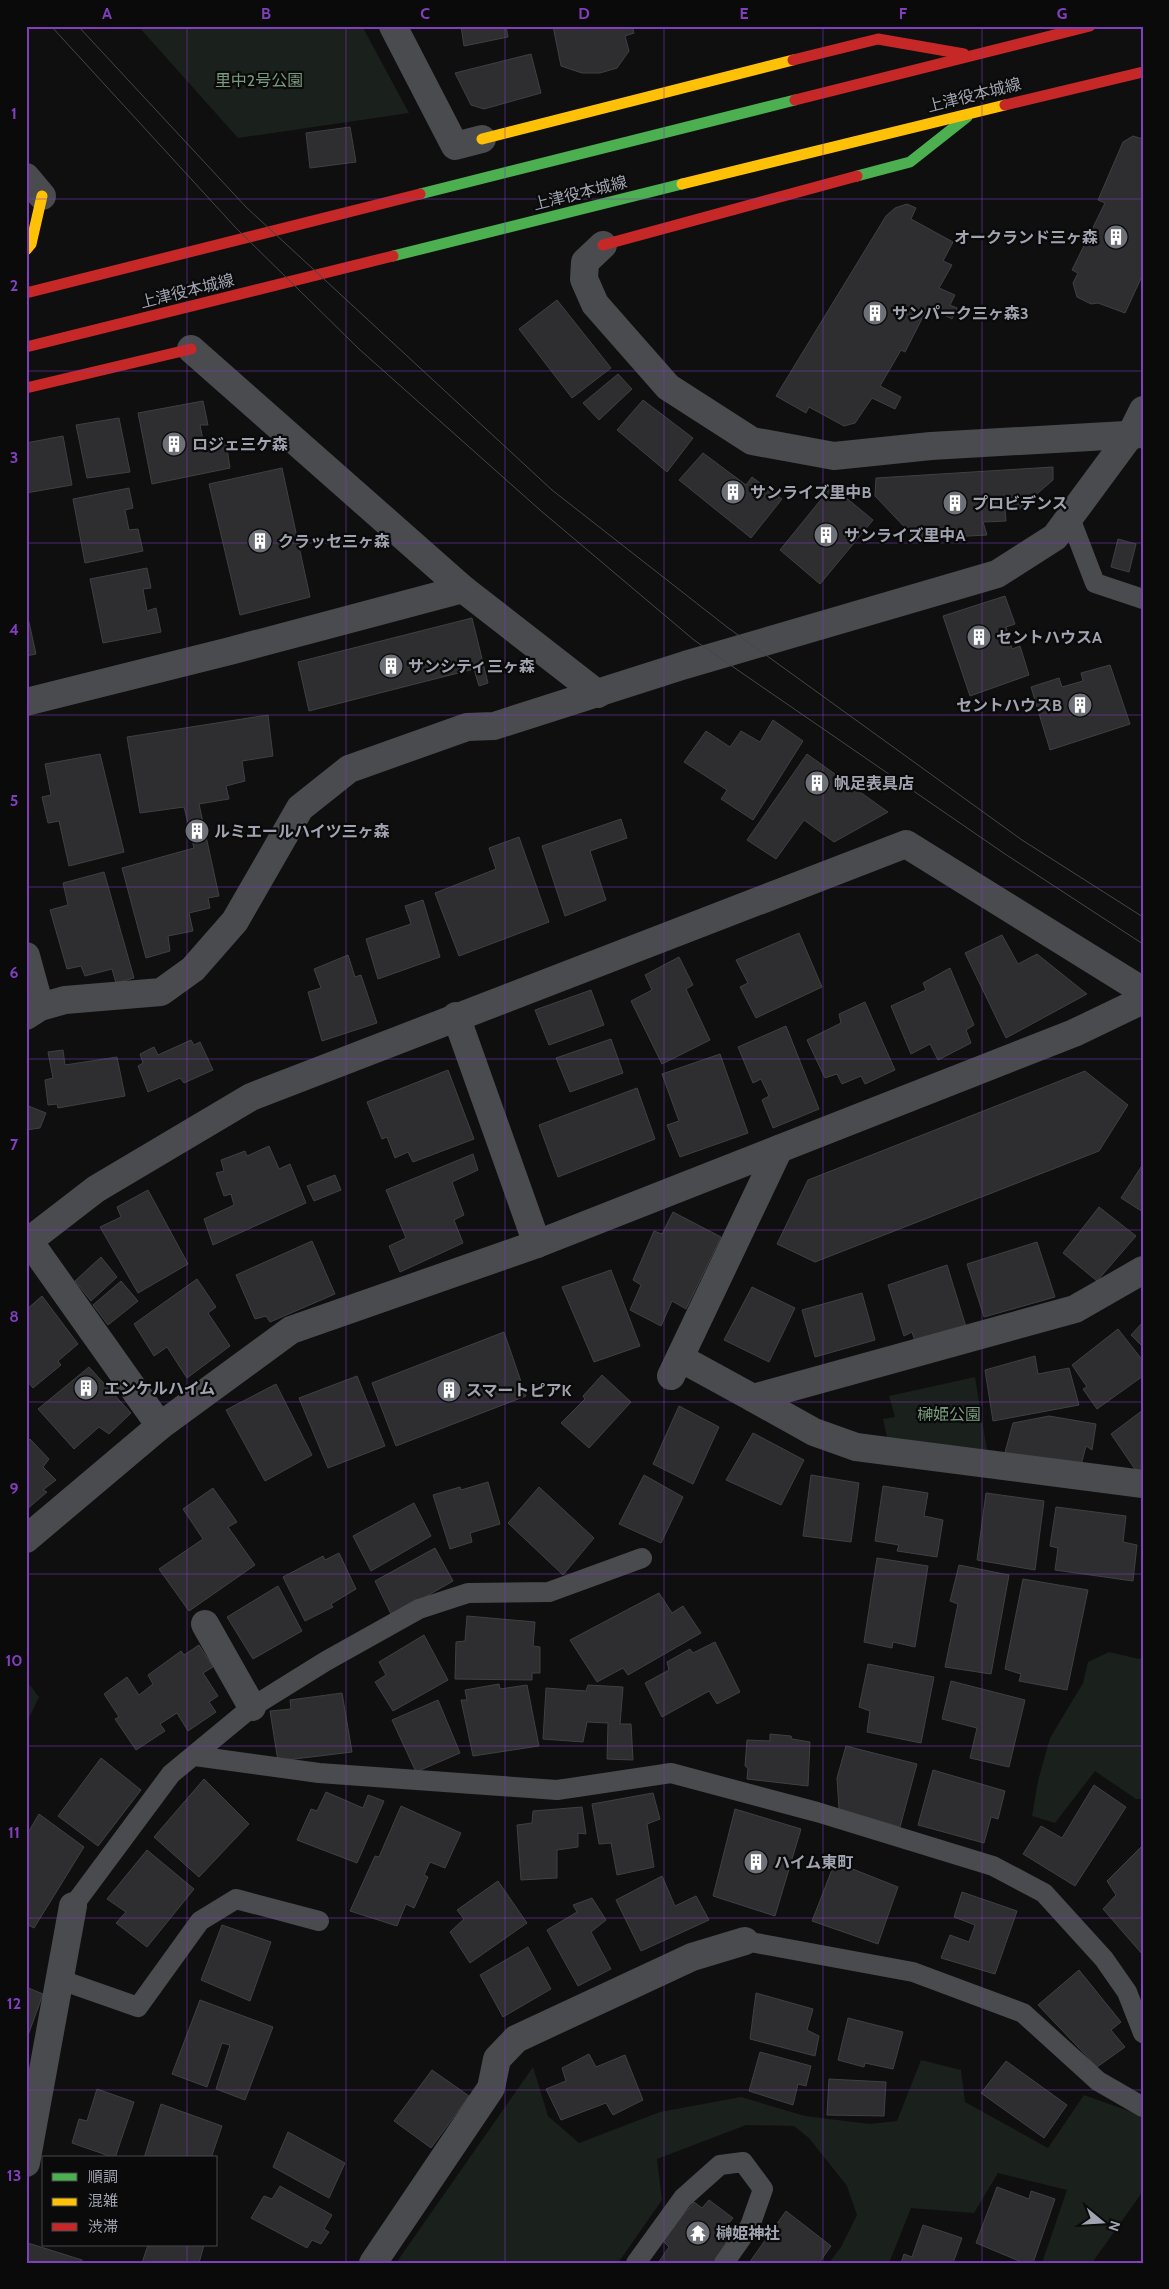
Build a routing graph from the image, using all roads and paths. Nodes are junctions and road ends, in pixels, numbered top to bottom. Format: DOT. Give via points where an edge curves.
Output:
graph roads {
  1 [pos="393,26"];
  2 [pos="1090,26"];
  3 [pos="973,56"];
  4 [pos="1143,72"];
  5 [pos="974,112"];
  6 [pos="482,138"];
  7 [pos="34,187"];
  8 [pos="603,245"];
  9 [pos="26,250"];
  10 [pos="26,293"];
  11 [pos="26,348"];
  12 [pos="190,349"];
  13 [pos="26,388"];
  14 [pos="1143,410"];
  15 [pos="1137,434"];
  16 [pos="1070,518"];
  17 [pos="463,589"];
  18 [pos="1142,604"];
  19 [pos="598,694"];
  20 [pos="26,702"];
  21 [pos="26,956"];
  22 [pos="1143,991"];
  23 [pos="1143,1000"];
  24 [pos="33,1012"];
  25 [pos="456,1016"];
  26 [pos="779,1150"];
  27 [pos="28,1242"];
  28 [pos="537,1244"];
  29 [pos="1143,1270"];
  30 [pos="753,1398"];
  31 [pos="160,1426"];
  32 [pos="1143,1484"];
  33 [pos="26,1540"];
  34 [pos="642,1558"];
  35 [pos="205,1624"];
  36 [pos="252,1707"];
  37 [pos="194,1756"];
  38 [pos="73,1906"];
  39 [pos="319,1921"];
  40 [pos="745,1941"];
  41 [pos="61,1980"];
  42 [pos="1143,2033"];
  43 [pos="1143,2107"];
  44 [pos="26,2163"];
  45 [pos="373,2263"];
  46 [pos="636,2263"];
  47 [pos="724,2263"];
  1 -- 6 [label="street" via="455,146"];
  2 -- 3 [label="street"];
  3 -- 6 [label="street" via="878,39"];
  3 -- 10 [label="street"];
  4 -- 5 [label="street, 上津役本城線"];
  5 -- 8 [label="street" via="910,162"];
  5 -- 11 [label="street, 上津役本城線"];
  7 -- 9 [label="street" via="31,244"];
  8 -- 15 [label="street" via="585,262 584,279 595,304 668,387 752,441 834,456 931,446"];
  12 -- 13 [label="street"];
  12 -- 17 [label="street"];
  14 -- 15 [label="street"];
  15 -- 16 [label="street"];
  16 -- 18 [label="lane" via="1095,583"];
  16 -- 19 [label="street" via="1055,537 997,574"];
  17 -- 19 [label="street"];
  17 -- 20 [label="street"];
  19 -- 24 [label="street" via="494,726 467,727 348,769 300,808 235,921 193,969 161,992 65,1000"];
  21 -- 24 [label="street"];
  22 -- 25 [label="street" via="906,844"];
  23 -- 26 [label="street" via="1074,1033"];
  25 -- 27 [label="street" via="251,1097 96,1189"];
  25 -- 28 [label="street"];
  26 -- 28 [label="street"];
  26 -- 30 [label="street" via="675,1367"];
  27 -- 31 [label="street"];
  28 -- 31 [label="street" via="291,1330"];
  29 -- 30 [label="street" via="1075,1309"];
  30 -- 32 [label="street" via="814,1432 856,1447"];
  31 -- 33 [label="street"];
  34 -- 36 [label="lane" via="549,1592 468,1592 419,1609"];
  35 -- 36 [label="street"];
  36 -- 37 [label="lane"];
  37 -- 38 [label="lane" via="171,1774"];
  37 -- 42 [label="lane" via="319,1773 557,1790 671,1773 817,1812 993,1866 1044,1893 1110,1967 1127,1992"];
  38 -- 41 [label="street"];
  39 -- 41 [label="lane" via="236,1899 200,1921 138,2007"];
  40 -- 43 [label="lane" via="913,1972 1022,2013 1098,2081"];
  40 -- 45 [label="street" via="692,1957 516,2040 497,2059 491,2088"];
  41 -- 44 [label="street"];
  46 -- 47 [label="lane" via="683,2198 720,2165 743,2162 763,2189 750,2226"];
}
